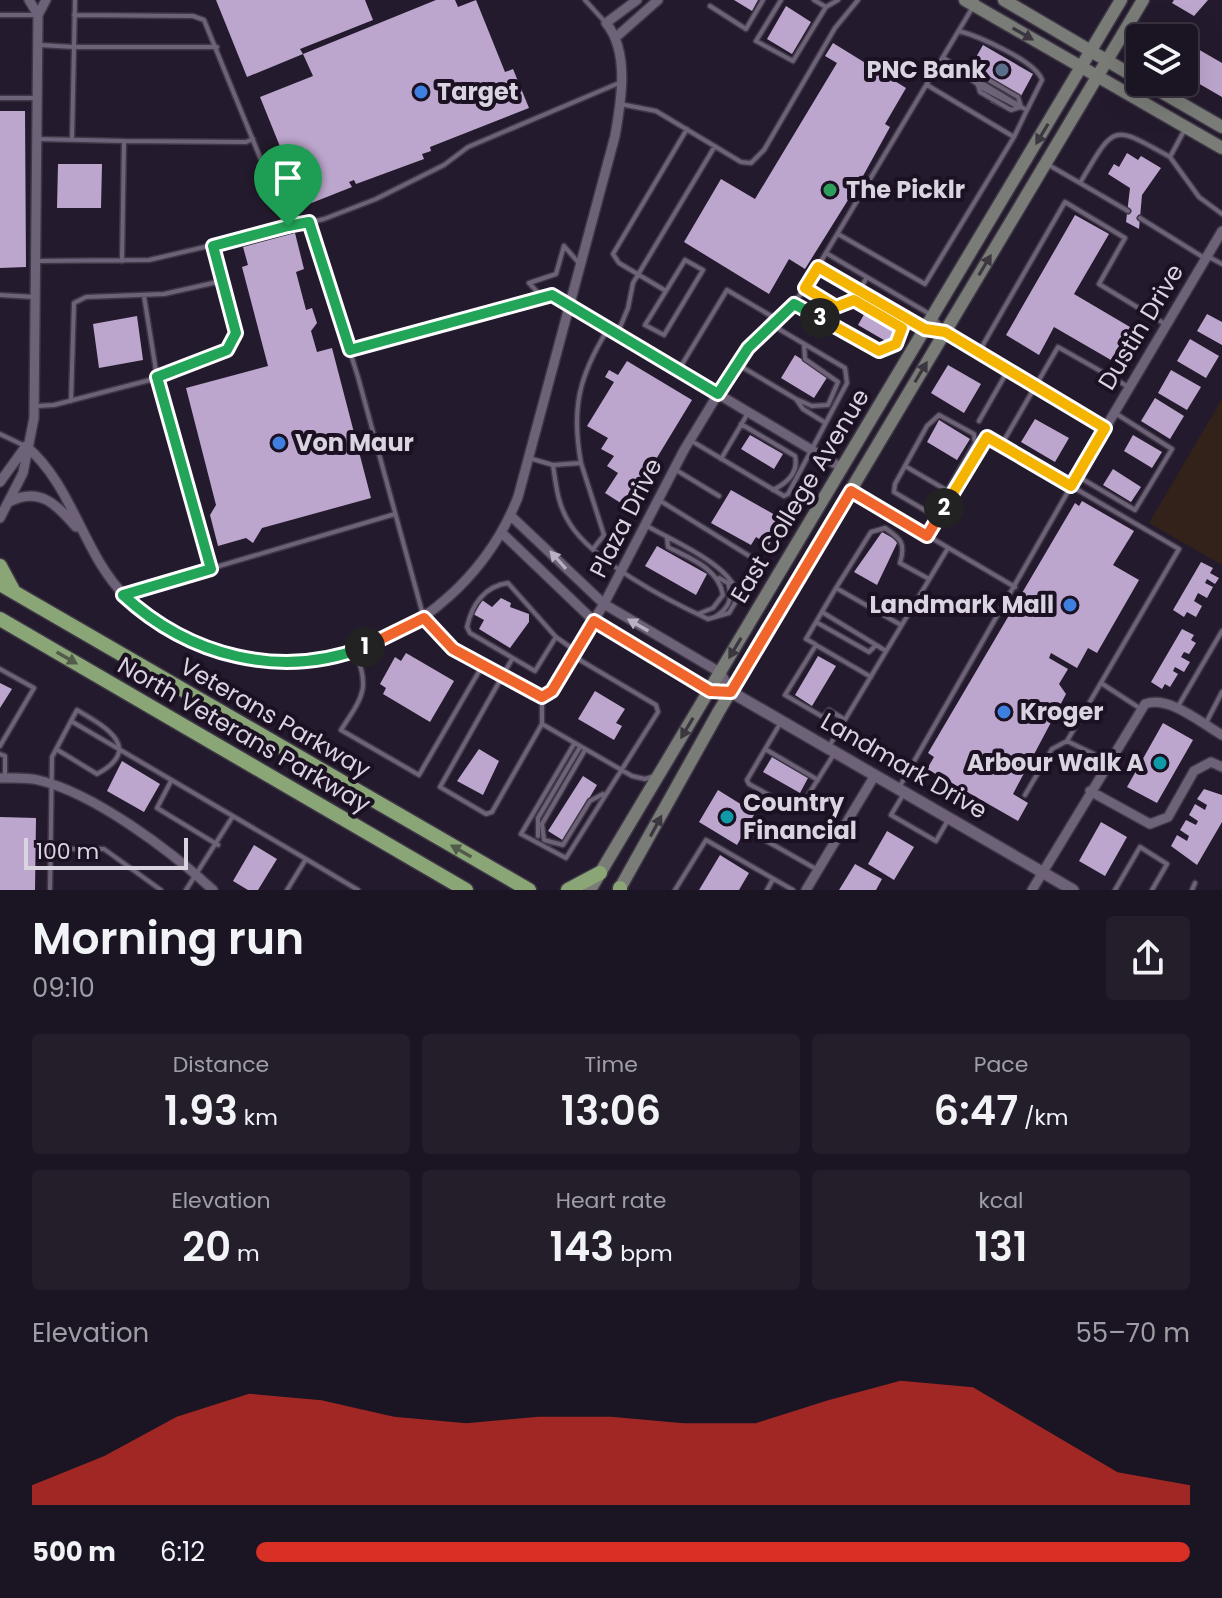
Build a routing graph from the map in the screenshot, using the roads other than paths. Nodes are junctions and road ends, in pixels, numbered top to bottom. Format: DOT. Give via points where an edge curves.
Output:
graph roads {
  1 [pos="29,0"];
  2 [pos="46,0"];
  3 [pos="75,0"];
  4 [pos="585,0"];
  5 [pos="637,0"];
  6 [pos="658,0"];
  7 [pos="763,0"];
  8 [pos="781,0"];
  9 [pos="814,0"];
  10 [pos="838,0"];
  11 [pos="858,0"];
  12 [pos="1004,0"];
  13 [pos="1121,0"];
  14 [pos="1143,0"];
  15 [pos="972,2"];
  16 [pos="710,6"];
  17 [pos="826,7"];
  18 [pos="0,15"];
  19 [pos="38,15"];
  20 [pos="74,15"];
  21 [pos="606,23"];
  22 [pos="959,31"];
  23 [pos="615,38"];
  24 [pos="38,45"];
  25 [pos="74,47"];
  26 [pos="217,47"];
  27 [pos="1092,51"];
  28 [pos="943,57"];
  29 [pos="1108,60"];
  30 [pos="1082,68"];
  31 [pos="1126,71"];
  32 [pos="1098,76"];
  33 [pos="621,82"];
  34 [pos="977,82"];
  35 [pos="927,85"];
  36 [pos="1168,96"];
  37 [pos="0,98"];
  38 [pos="37,98"];
  39 [pos="620,104"];
  40 [pos="1021,107"];
  41 [pos="1027,110"];
  42 [pos="1187,127"];
  43 [pos="1222,127"];
  44 [pos="687,129"];
  45 [pos="1014,137"];
  46 [pos="37,139"];
  47 [pos="253,139"];
  48 [pos="72,140"];
  49 [pos="124,141"];
  50 [pos="715,146"];
  51 [pos="1222,148"];
  52 [pos="1170,157"];
  53 [pos="1046,163"];
  54 [pos="1080,183"];
  55 [pos="1128,211"];
  56 [pos="1222,214"];
  57 [pos="1140,218"];
  58 [pos="309,222"];
  59 [pos="288,226"];
  60 [pos="1222,231"];
  61 [pos="838,234"];
  62 [pos="213,246"];
  63 [pos="826,253"];
  64 [pos="1207,257"];
  65 [pos="36,261"];
  66 [pos="122,261"];
  67 [pos="1222,264"];
  68 [pos="580,265"];
  69 [pos="818,267"];
  70 [pos="638,275"];
  71 [pos="867,277"];
  72 [pos="222,281"];
  73 [pos="805,288"];
  74 [pos="666,291"];
  75 [pos="859,291"];
  76 [pos="0,295"];
  77 [pos="144,296"];
  78 [pos="36,297"];
  79 [pos="543,298"];
  80 [pos="794,304"];
  81 [pos="570,306"];
  82 [pos="933,316"];
  83 [pos="778,320"];
  84 [pos="772,325"];
  85 [pos="1166,325"];
  86 [pos="925,329"];
  87 [pos="612,331"];
  88 [pos="945,332"];
  89 [pos="804,344"];
  90 [pos="350,350"];
  91 [pos="979,353"];
  92 [pos="737,364"];
  93 [pos="1009,370"];
  94 [pos="678,371"];
  95 [pos="157,377"];
  96 [pos="1036,387"];
  97 [pos="1129,388"];
  98 [pos="889,389"];
  99 [pos="718,394"];
  100 [pos="796,399"];
  101 [pos="71,401"];
  102 [pos="34,406"];
  103 [pos="748,412"];
  104 [pos="1114,413"];
  105 [pos="979,421"];
  106 [pos="825,422"];
  107 [pos="741,424"];
  108 [pos="1105,428"];
  109 [pos="0,434"];
  110 [pos="1006,437"];
  111 [pos="690,440"];
  112 [pos="26,446"];
  113 [pos="810,449"];
  114 [pos="529,458"];
  115 [pos="721,459"];
  116 [pos="581,463"];
  117 [pos="553,465"];
  118 [pos="905,466"];
  119 [pos="842,468"];
  120 [pos="674,469"];
  121 [pos="1077,476"];
  122 [pos="0,482"];
  123 [pos="1071,486"];
  124 [pos="773,490"];
  125 [pos="853,492"];
  126 [pos="950,492"];
  127 [pos="719,496"];
  128 [pos="659,500"];
  129 [pos="9,502"];
  130 [pos="395,514"];
  131 [pos="511,516"];
  132 [pos="0,518"];
  133 [pos="938,518"];
  134 [pos="647,526"];
  135 [pos="82,533"];
  136 [pos="503,534"];
  137 [pos="927,536"];
  138 [pos="667,538"];
  139 [pos="948,548"];
  140 [pos="593,549"];
  141 [pos="759,562"];
  142 [pos="0,566"];
  143 [pos="211,569"];
  144 [pos="623,570"];
  145 [pos="715,576"];
  146 [pos="929,579"];
  147 [pos="0,584"];
  148 [pos="1015,587"];
  149 [pos="836,588"];
  150 [pos="14,592"];
  151 [pos="123,595"];
  152 [pos="604,604"];
  153 [pos="822,612"];
  154 [pos="698,614"];
  155 [pos="424,618"];
  156 [pos="713,618"];
  157 [pos="1,620"];
  158 [pos="594,621"];
  159 [pos="816,622"];
  160 [pos="901,625"];
  161 [pos="1222,631"];
  162 [pos="556,637"];
  163 [pos="816,645"];
  164 [pos="876,645"];
  165 [pos="355,651"];
  166 [pos="886,651"];
  167 [pos="575,654"];
  168 [pos="512,659"];
  169 [pos="482,666"];
  170 [pos="0,669"];
  171 [pos="721,673"];
  172 [pos="871,677"];
  173 [pos="503,678"];
  174 [pos="1101,683"];
  175 [pos="710,691"];
  176 [pos="731,692"];
  177 [pos="1222,692"];
  178 [pos="542,697"];
  179 [pos="1176,708"];
  180 [pos="1141,709"];
  181 [pos="845,720"];
  182 [pos="71,721"];
  183 [pos="781,721"];
  184 [pos="542,724"];
  185 [pos="1205,725"];
  186 [pos="1222,735"];
  187 [pos="1067,741"];
  188 [pos="574,744"];
  189 [pos="0,746"];
  190 [pos="583,748"];
  191 [pos="56,749"];
  192 [pos="765,749"];
  193 [pos="119,750"];
  194 [pos="832,750"];
  195 [pos="0,754"];
  196 [pos="1108,761"];
  197 [pos="1222,767"];
  198 [pos="619,769"];
  199 [pos="659,774"];
  200 [pos="875,775"];
  201 [pos="2,778"];
  202 [pos="818,780"];
  203 [pos="171,781"];
  204 [pos="53,786"];
  205 [pos="902,790"];
  206 [pos="1090,791"];
  207 [pos="605,793"];
  208 [pos="1025,795"];
  209 [pos="233,816"];
  210 [pos="950,818"];
  211 [pos="749,831"];
  212 [pos="218,845"];
  213 [pos="51,849"];
  214 [pos="306,859"];
  215 [pos="818,870"];
  216 [pos="1042,872"];
  217 [pos="600,873"];
  218 [pos="196,875"];
  219 [pos="773,879"];
  220 [pos="1195,883"];
  221 [pos="620,889"];
  222 [pos="50,890"];
  223 [pos="161,890"];
  224 [pos="186,890"];
  225 [pos="213,890"];
  226 [pos="287,890"];
  227 [pos="358,890"];
  228 [pos="466,890"];
  229 [pos="529,890"];
  230 [pos="568,890"];
  231 [pos="590,890"];
  232 [pos="675,890"];
  233 [pos="767,890"];
  234 [pos="793,890"];
  235 [pos="806,890"];
  236 [pos="1032,890"];
  237 [pos="1073,890"];
  238 [pos="1115,890"];
  239 [pos="1152,890"];
  240 [pos="1192,890"];
  1 -- 19 [label="street"];
  2 -- 19 [label="street"];
  3 -- 20 [label="lane"];
  4 -- 21 [label="lane"];
  5 -- 21 [label="street"];
  6 -- 23 [label="street"];
  7 -- 16 [label="lane" via="746,29"];
  8 -- 17 [label="lane" via="756,41 793,61"];
  9 -- 17 [label="lane"];
  10 -- 17 [label="lane"];
  11 -- 50 [label="lane" via="835,28 759,156 751,163 741,162"];
  12 -- 27 [label="main road"];
  13 -- 27 [label="main road, East College Avenue"];
  14 -- 29 [label="main road, East College Avenue"];
  15 -- 22 [label="lane"];
  15 -- 30 [label="main road, one-way"];
  18 -- 19 [label="lane"];
  19 -- 24 [label="street"];
  20 -- 25 [label="lane"];
  20 -- 26 [label="lane" via="199,17"];
  21 -- 23 [label="street"];
  22 -- 28 [label="lane"];
  22 -- 41 [label="lane" via="976,35 1041,75 1041,86"];
  23 -- 33 [label="street"];
  24 -- 25 [label="lane"];
  24 -- 38 [label="street"];
  25 -- 26 [label="lane"];
  25 -- 48 [label="lane"];
  26 -- 47 [label="lane"];
  27 -- 29 [label="main road"];
  27 -- 30 [label="main road, East College Avenue"];
  28 -- 34 [label="lane"];
  28 -- 35 [label="lane"];
  29 -- 31 [label="main road"];
  29 -- 32 [label="main road, East College Avenue"];
  30 -- 32 [label="main road"];
  30 -- 82 [label="main road, East College Avenue, one-way"];
  32 -- 42 [label="main road"];
  32 -- 53 [label="main road, East College Avenue"];
  33 -- 39 [label="street"];
  33 -- 58 [label="lane" via="468,147 376,199"];
  34 -- 40 [label="lane"];
  34 -- 40 [label="lane" via="987,79 1018,97"];
  35 -- 45 [label="lane"];
  35 -- 61 [label="lane"];
  36 -- 43 [label="main road"];
  37 -- 38 [label="lane"];
  38 -- 46 [label="street"];
  39 -- 44 [label="lane" via="650,109"];
  39 -- 68 [label="street"];
  40 -- 41 [label="lane"];
  41 -- 45 [label="lane"];
  42 -- 51 [label="main road"];
  42 -- 52 [label="lane"];
  44 -- 50 [label="lane"];
  44 -- 70 [label="lane" via="613,254"];
  45 -- 61 [label="lane" via="925,284"];
  46 -- 48 [label="lane"];
  46 -- 65 [label="street"];
  47 -- 49 [label="lane"];
  47 -- 59 [label="lane"];
  48 -- 49 [label="lane"];
  49 -- 66 [label="lane"];
  50 -- 70 [label="lane"];
  52 -- 54 [label="lane" via="1126,132 1115,134"];
  52 -- 56 [label="lane" via="1199,197"];
  53 -- 54 [label="lane"];
  88 -- 53 [label="main road, East College Avenue, one-way"];
  54 -- 55 [label="lane"];
  57 -- 64 [label="lane"];
  58 -- 59 [label="lane"];
  58 -- 90 [label="lane"];
  59 -- 62 [label="lane"];
  60 -- 64 [label="street, Dustin Drive"];
  61 -- 63 [label="lane"];
  62 -- 66 [label="lane"];
  62 -- 72 [label="lane"];
  63 -- 69 [label="lane"];
  63 -- 71 [label="lane"];
  64 -- 67 [label="lane"];
  64 -- 85 [label="street, Dustin Drive"];
  65 -- 66 [label="lane"];
  65 -- 78 [label="street"];
  68 -- 79 [label="lane" via="564,246 556,274 529,283"];
  68 -- 81 [label="street"];
  69 -- 73 [label="lane"];
  69 -- 75 [label="lane"];
  70 -- 74 [label="lane"];
  70 -- 87 [label="lane"];
  71 -- 75 [label="lane"];
  71 -- 82 [label="lane"];
  72 -- 77 [label="lane"];
  72 -- 95 [label="lane" via="236,333 233,344"];
  73 -- 80 [label="lane"];
  73 -- 80 [label="lane" via="836,307 854,300 902,328 896,344 879,351"];
  74 -- 74 [label="lane" via="645,325 664,335 703,270 685,260"];
  75 -- 86 [label="lane"];
  76 -- 78 [label="lane"];
  77 -- 95 [label="lane"];
  77 -- 101 [label="lane" via="86,297 74,303"];
  78 -- 102 [label="street"];
  79 -- 81 [label="lane" via="552,295"];
  79 -- 90 [label="lane"];
  80 -- 83 [label="lane"];
  81 -- 87 [label="street"];
  81 -- 114 [label="street"];
  82 -- 86 [label="main road, East College Avenue"];
  82 -- 88 [label="lane"];
  83 -- 84 [label="lane"];
  83 -- 94 [label="lane" via="727,290"];
  84 -- 89 [label="lane"];
  84 -- 92 [label="lane"];
  85 -- 91 [label="lane" via="1099,284 1125,238 1065,202"];
  85 -- 97 [label="street, Dustin Drive"];
  86 -- 88 [label="lane"];
  86 -- 98 [label="main road, East College Avenue"];
  87 -- 94 [label="street"];
  87 -- 116 [label="lane" via="583,376 574,424"];
  88 -- 91 [label="street"];
  125 -- 88 [label="main road, East College Avenue, one-way"];
  89 -- 100 [label="lane" via="805,359 838,382 828,405"];
  89 -- 106 [label="lane" via="845,368 847,383"];
  90 -- 130 [label="lane"];
  91 -- 93 [label="street"];
  92 -- 99 [label="lane"];
  92 -- 100 [label="lane"];
  93 -- 96 [label="street"];
  93 -- 105 [label="lane"];
  94 -- 99 [label="street"];
  95 -- 101 [label="lane"];
  95 -- 143 [label="lane"];
  96 -- 97 [label="lane" via="1058,347"];
  96 -- 108 [label="street"];
  96 -- 110 [label="lane"];
  97 -- 104 [label="street, Dustin Drive"];
  98 -- 119 [label="main road, East College Avenue"];
  98 -- 125 [label="main road" via="849,471"];
  99 -- 103 [label="street"];
  99 -- 111 [label="street, Plaza Drive"];
  100 -- 106 [label="lane"];
  101 -- 102 [label="lane"];
  102 -- 112 [label="street"];
  103 -- 107 [label="lane"];
  103 -- 113 [label="street"];
  104 -- 108 [label="street, Dustin Drive"];
  104 -- 121 [label="lane" via="1172,449 1135,510"];
  106 -- 113 [label="lane"];
  107 -- 115 [label="lane"];
  107 -- 124 [label="lane" via="795,456 789,482"];
  108 -- 121 [label="street, Dustin Drive"];
  109 -- 112 [label="lane"];
  111 -- 115 [label="lane"];
  111 -- 120 [label="street, Plaza Drive"];
  112 -- 122 [label="street"];
  112 -- 129 [label="street" via="23,473"];
  112 -- 135 [label="street" via="47,464"];
  113 -- 119 [label="street"];
  113 -- 124 [label="lane" via="788,494"];
  114 -- 117 [label="lane"];
  114 -- 131 [label="street"];
  115 -- 124 [label="lane"];
  116 -- 117 [label="lane"];
  116 -- 140 [label="lane" via="604,535"];
  117 -- 140 [label="lane" via="558,498 570,525"];
  118 -- 126 [label="lane"];
  118 -- 126 [label="lane" via="927,426 939,415 948,417 974,434 975,443"];
  118 -- 133 [label="lane" via="894,492"];
  119 -- 171 [label="main road, East College Avenue, one-way"];
  120 -- 127 [label="lane"];
  120 -- 128 [label="street, Plaza Drive"];
  121 -- 123 [label="street, Dustin Drive"];
  123 -- 126 [label="lane" via="987,437"];
  123 -- 148 [label="lane"];
  123 -- 174 [label="lane" via="1179,549"];
  125 -- 137 [label="lane"];
  125 -- 176 [label="main road, East College Avenue"];
  126 -- 133 [label="lane"];
  128 -- 134 [label="street, Plaza Drive"];
  128 -- 141 [label="lane"];
  129 -- 132 [label="street"];
  129 -- 135 [label="street" via="26,495 45,498"];
  130 -- 143 [label="lane"];
  130 -- 155 [label="lane"];
  131 -- 136 [label="street"];
  152 -- 131 [label="street, one-way"];
  133 -- 137 [label="lane"];
  134 -- 138 [label="lane"];
  134 -- 144 [label="street, Plaza Drive"];
  135 -- 151 [label="street"];
  136 -- 155 [label="street" via="472,576"];
  136 -- 158 [label="street"];
  137 -- 139 [label="lane"];
  138 -- 145 [label="lane" via="668,547"];
  138 -- 156 [label="lane" via="733,580 738,598 729,613"];
  139 -- 146 [label="lane"];
  139 -- 148 [label="lane"];
  140 -- 144 [label="lane"];
  142 -- 150 [label="highway"];
  143 -- 151 [label="lane"];
  144 -- 152 [label="street, Plaza Drive"];
  144 -- 154 [label="lane"];
  145 -- 154 [label="lane" via="723,595 713,608"];
  145 -- 156 [label="lane" via="728,583 731,594 726,610"];
  146 -- 149 [label="lane" via="900,563 904,548 885,528 871,532"];
  146 -- 160 [label="lane"];
  147 -- 150 [label="highway, Veterans Parkway"];
  148 -- 205 [label="lane"];
  149 -- 153 [label="lane"];
  149 -- 160 [label="lane"];
  229 -- 150 [label="highway, Veterans Parkway, one-way"];
  151 -- 165 [label="street" via="158,623 236,656 282,665"];
  152 -- 158 [label="street, Plaza Drive"];
  171 -- 152 [label="street, one-way"];
  153 -- 159 [label="lane"];
  153 -- 164 [label="lane"];
  154 -- 156 [label="lane"];
  155 -- 165 [label="street"];
  155 -- 169 [label="street" via="453,649"];
  157 -- 228 [label="highway, North Veterans Parkway, one-way"];
  158 -- 167 [label="street, Plaza Drive"];
  158 -- 175 [label="street"];
  159 -- 163 [label="lane" via="806,639"];
  159 -- 164 [label="lane" via="869,652"];
  160 -- 166 [label="lane"];
  161 -- 179 [label="lane"];
  162 -- 167 [label="lane"];
  162 -- 168 [label="lane" via="535,671"];
  162 -- 168 [label="lane" via="514,586 496,585 481,597 467,627"];
  163 -- 172 [label="lane"];
  163 -- 181 [label="lane" via="785,695 823,717 829,710"];
  164 -- 166 [label="lane"];
  165 -- 169 [label="lane" via="365,693 341,730 419,775"];
  166 -- 172 [label="lane"];
  167 -- 178 [label="street, Plaza Drive" via="552,691"];
  167 -- 198 [label="lane" via="656,705 658,712"];
  168 -- 173 [label="lane"];
  169 -- 173 [label="street"];
  170 -- 189 [label="lane" via="34,688"];
  171 -- 175 [label="main road, East College Avenue"];
  171 -- 176 [label="street"];
  172 -- 181 [label="lane"];
  173 -- 178 [label="street"];
  173 -- 184 [label="lane" via="440,787 486,814 492,812"];
  174 -- 180 [label="lane"];
  174 -- 187 [label="lane"];
  175 -- 176 [label="street, Landmark Drive"];
  175 -- 199 [label="main road, East College Avenue, one-way"];
  176 -- 183 [label="street, Landmark Drive"];
  221 -- 176 [label="main road, East College Avenue, one-way"];
  177 -- 185 [label="lane"];
  178 -- 184 [label="lane"];
  179 -- 180 [label="street" via="1154,701"];
  179 -- 185 [label="street"];
  180 -- 196 [label="street"];
  181 -- 194 [label="lane"];
  182 -- 191 [label="lane"];
  182 -- 193 [label="lane"];
  182 -- 193 [label="lane" via="77,710 118,737"];
  183 -- 192 [label="lane"];
  183 -- 194 [label="street, Landmark Drive"];
  184 -- 188 [label="lane"];
  185 -- 186 [label="street"];
  187 -- 196 [label="lane"];
  187 -- 208 [label="lane" via="1052,749"];
  188 -- 190 [label="lane"];
  188 -- 207 [label="lane" via="521,834 566,858"];
  190 -- 198 [label="lane"];
  190 -- 207 [label="lane" via="542,824 544,840 563,845 590,801"];
  191 -- 193 [label="lane" via="97,774"];
  191 -- 204 [label="lane"];
  192 -- 202 [label="lane"];
  192 -- 202 [label="lane" via="749,784 798,811"];
  193 -- 203 [label="lane"];
  194 -- 200 [label="street, Landmark Drive"];
  194 -- 202 [label="lane"];
  195 -- 201 [label="lane" via="5,756"];
  196 -- 206 [label="street"];
  197 -- 206 [label="street" via="1211,762 1194,771 1168,817 1150,824"];
  198 -- 199 [label="lane" via="645,779"];
  198 -- 207 [label="lane"];
  199 -- 217 [label="main road, East College Avenue"];
  200 -- 205 [label="street, Landmark Drive"];
  200 -- 215 [label="street"];
  201 -- 204 [label="street" via="37,779"];
  203 -- 209 [label="lane"];
  203 -- 212 [label="lane" via="157,808"];
  204 -- 213 [label="lane"];
  204 -- 218 [label="street" via="97,806"];
  205 -- 210 [label="street, Landmark Drive"];
  205 -- 210 [label="lane" via="891,815 936,841"];
  206 -- 216 [label="street"];
  209 -- 212 [label="lane"];
  209 -- 214 [label="lane"];
  210 -- 216 [label="street, Landmark Drive"];
  211 -- 215 [label="lane"];
  212 -- 218 [label="lane"];
  213 -- 222 [label="lane"];
  213 -- 223 [label="lane" via="104,849"];
  214 -- 226 [label="lane"];
  214 -- 227 [label="lane"];
  215 -- 235 [label="street"];
  216 -- 236 [label="street"];
  216 -- 237 [label="street, Landmark Drive"];
  217 -- 230 [label="highway"];
  217 -- 231 [label="main road, East College Avenue"];
  218 -- 224 [label="lane"];
  218 -- 225 [label="street"];
  219 -- 232 [label="lane" via="706,840"];
  219 -- 233 [label="lane"];
  219 -- 234 [label="lane"];
  220 -- 240 [label="lane"];
  238 -- 239 [label="lane" via="1140,847 1167,864"];
}
